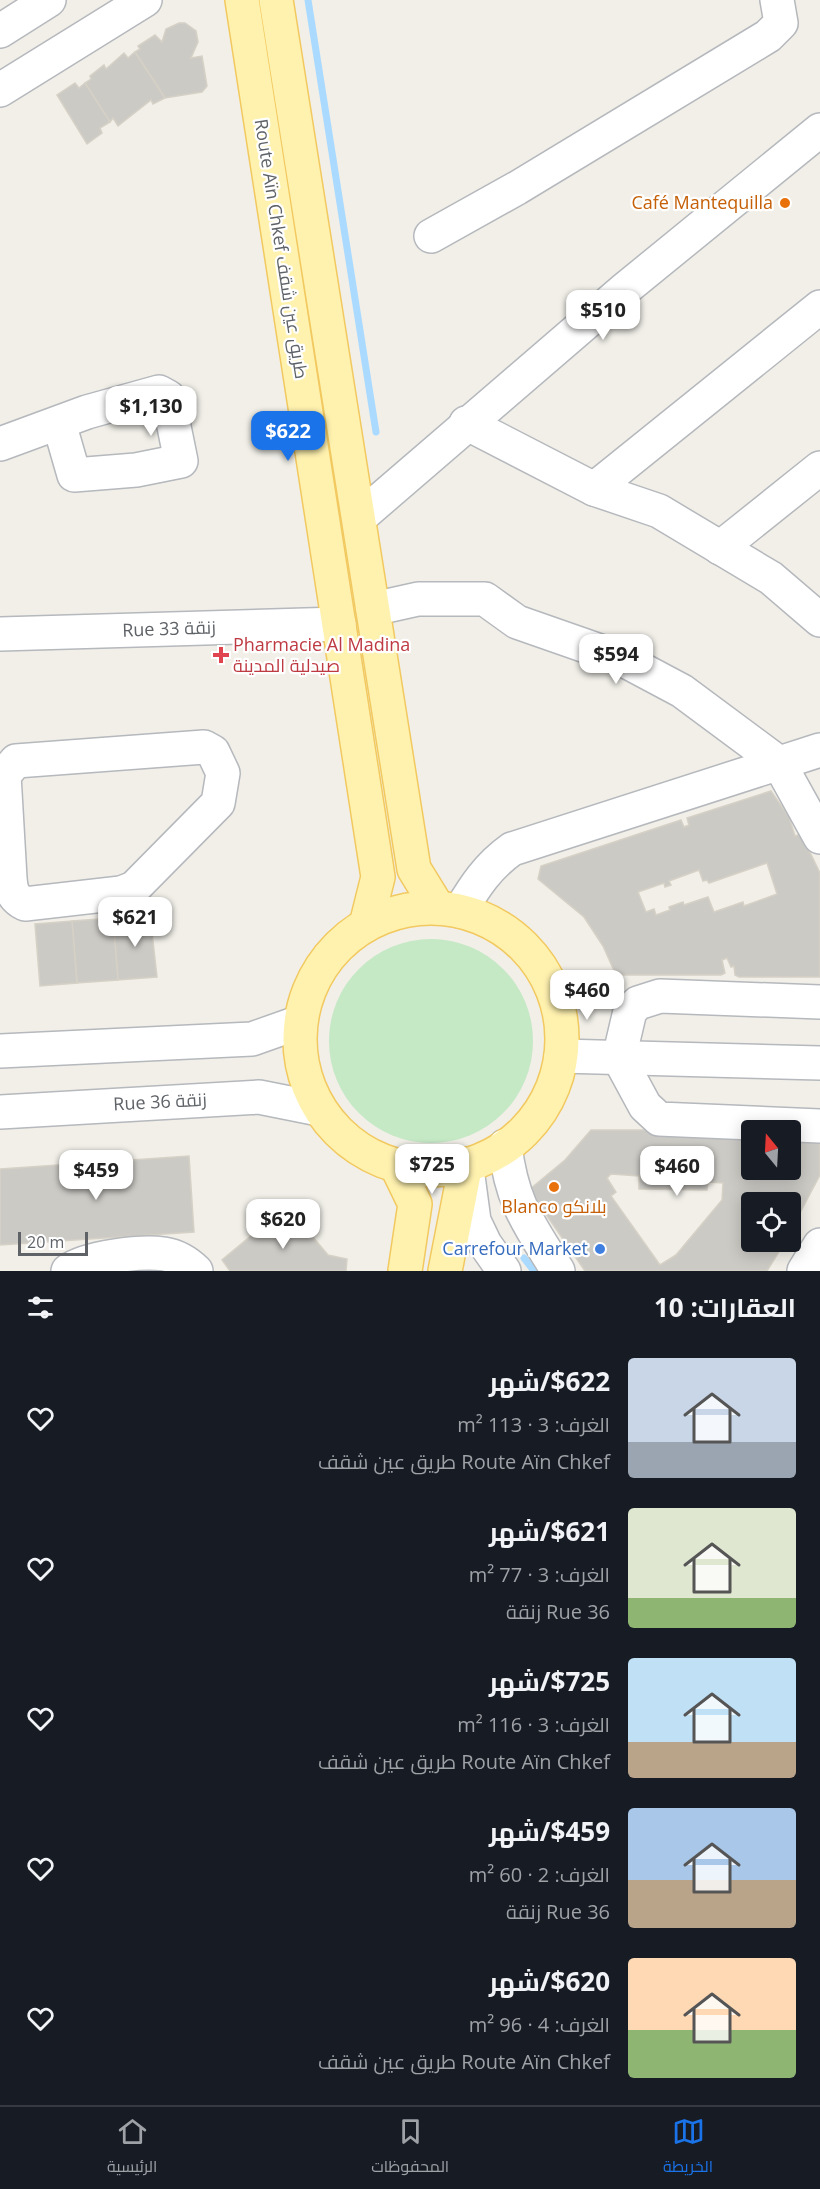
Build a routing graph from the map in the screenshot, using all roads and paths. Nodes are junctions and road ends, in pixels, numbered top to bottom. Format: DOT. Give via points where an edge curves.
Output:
graph roads {
  1 [pos="49,0"];
  2 [pos="145,0"];
  3 [pos="242,0"];
  4 [pos="276,0"];
  5 [pos="777,0"];
  6 [pos="0,31"];
  7 [pos="0,90"];
  8 [pos="820,130"];
  9 [pos="431,236"];
  10 [pos="820,307"];
  11 [pos="59,423"];
  12 [pos="466,423"];
  13 [pos="0,444"];
  14 [pos="820,468"];
  15 [pos="594,489"];
  16 [pos="359,518"];
  17 [pos="720,548"];
  18 [pos="373,609"];
  19 [pos="820,620"];
  20 [pos="339,624"];
  21 [pos="0,634"];
  22 [pos="820,750"];
  23 [pos="779,763"];
  24 [pos="4,829"];
  25 [pos="820,837"];
  26 [pos="449,909"];
  27 [pos="366,925"];
  28 [pos="820,1002"];
  29 [pos="300,1022"];
  30 [pos="0,1051"];
  31 [pos="561,1056"];
  32 [pos="619,1058"];
  33 [pos="820,1063"];
  34 [pos="320,1109"];
  35 [pos="0,1112"];
  36 [pos="820,1126"];
  37 [pos="505,1146"];
  38 [pos="466,1164"];
  39 [pos="396,1165"];
  40 [pos="820,1245"];
  41 [pos="68,1271"];
  42 [pos="196,1271"];
  43 [pos="405,1271"];
  44 [pos="445,1271"];
  45 [pos="504,1271"];
  46 [pos="558,1271"];
  47 [pos="804,1271"];
  1 -- 6 [label="street"];
  2 -- 7 [label="street"];
  3 -- 20 [label="main road, Route Aïn Chkef طريق عين شقف"];
  4 -- 16 [label="main road, Route Aïn Chkef طريق عين شقف"];
  5 -- 9 [label="street" via="781,22 768,36"];
  8 -- 12 [label="street"];
  10 -- 15 [label="street"];
  11 -- 13 [label="street"];
  12 -- 15 [label="street"];
  12 -- 16 [label="street"];
  14 -- 17 [label="street"];
  15 -- 17 [label="street" via="659,511"];
  16 -- 18 [label="main road, Route Aïn Chkef طريق عين شقف"];
  17 -- 19 [label="street" via="771,578"];
  18 -- 23 [label="street" via="418,599 485,599 517,622 620,658 682,691"];
  18 -- 26 [label="main road, Route Aïn Chkef طريق عين شقف" via="414,869"];
  20 -- 21 [label="street, Rue 33 زنقة"];
  20 -- 27 [label="main road, Route Aïn Chkef طريق عين شقف" via="378,877"];
  22 -- 23 [label="street"];
  23 -- 25 [label="street"];
  23 -- 26 [label="street" via="512,849 495,861"];
  24 -- 24 [label="street" via="4,775 16,761 204,747 213,752 223,773 218,802 134,888 121,893 25,904 17,900 11,891"];
  26 -- 27 [label="main road" via="400,912"];
  26 -- 31 [label="main road" via="497,925 536,960 559,1010"];
  27 -- 29 [label="main road" via="344,940 323,964 308,992"];
  28 -- 32 [label="street" via="660,996 648,999 630,1011"];
  29 -- 30 [label="street" via="252,1039"];
  29 -- 34 [label="main road" via="303,1070"];
  31 -- 32 [label="street"];
  31 -- 37 [label="main road" via="540,1113"];
  32 -- 33 [label="street"];
  32 -- 36 [label="street" via="645,1106 659,1119"];
  34 -- 35 [label="street, Rue 36 زنقة" via="259,1097"];
  34 -- 39 [label="main road" via="357,1148"];
  37 -- 38 [label="main road"];
  37 -- 46 [label="street" via="512,1191"];
  38 -- 39 [label="main road" via="438,1170"];
  38 -- 44 [label="main road"];
  38 -- 45 [label="street" via="474,1221"];
  39 -- 43 [label="main road" via="415,1204"];
  40 -- 47 [label="street"];
  41 -- 42 [label="street" via="96,1260 141,1254 165,1254"];
}
